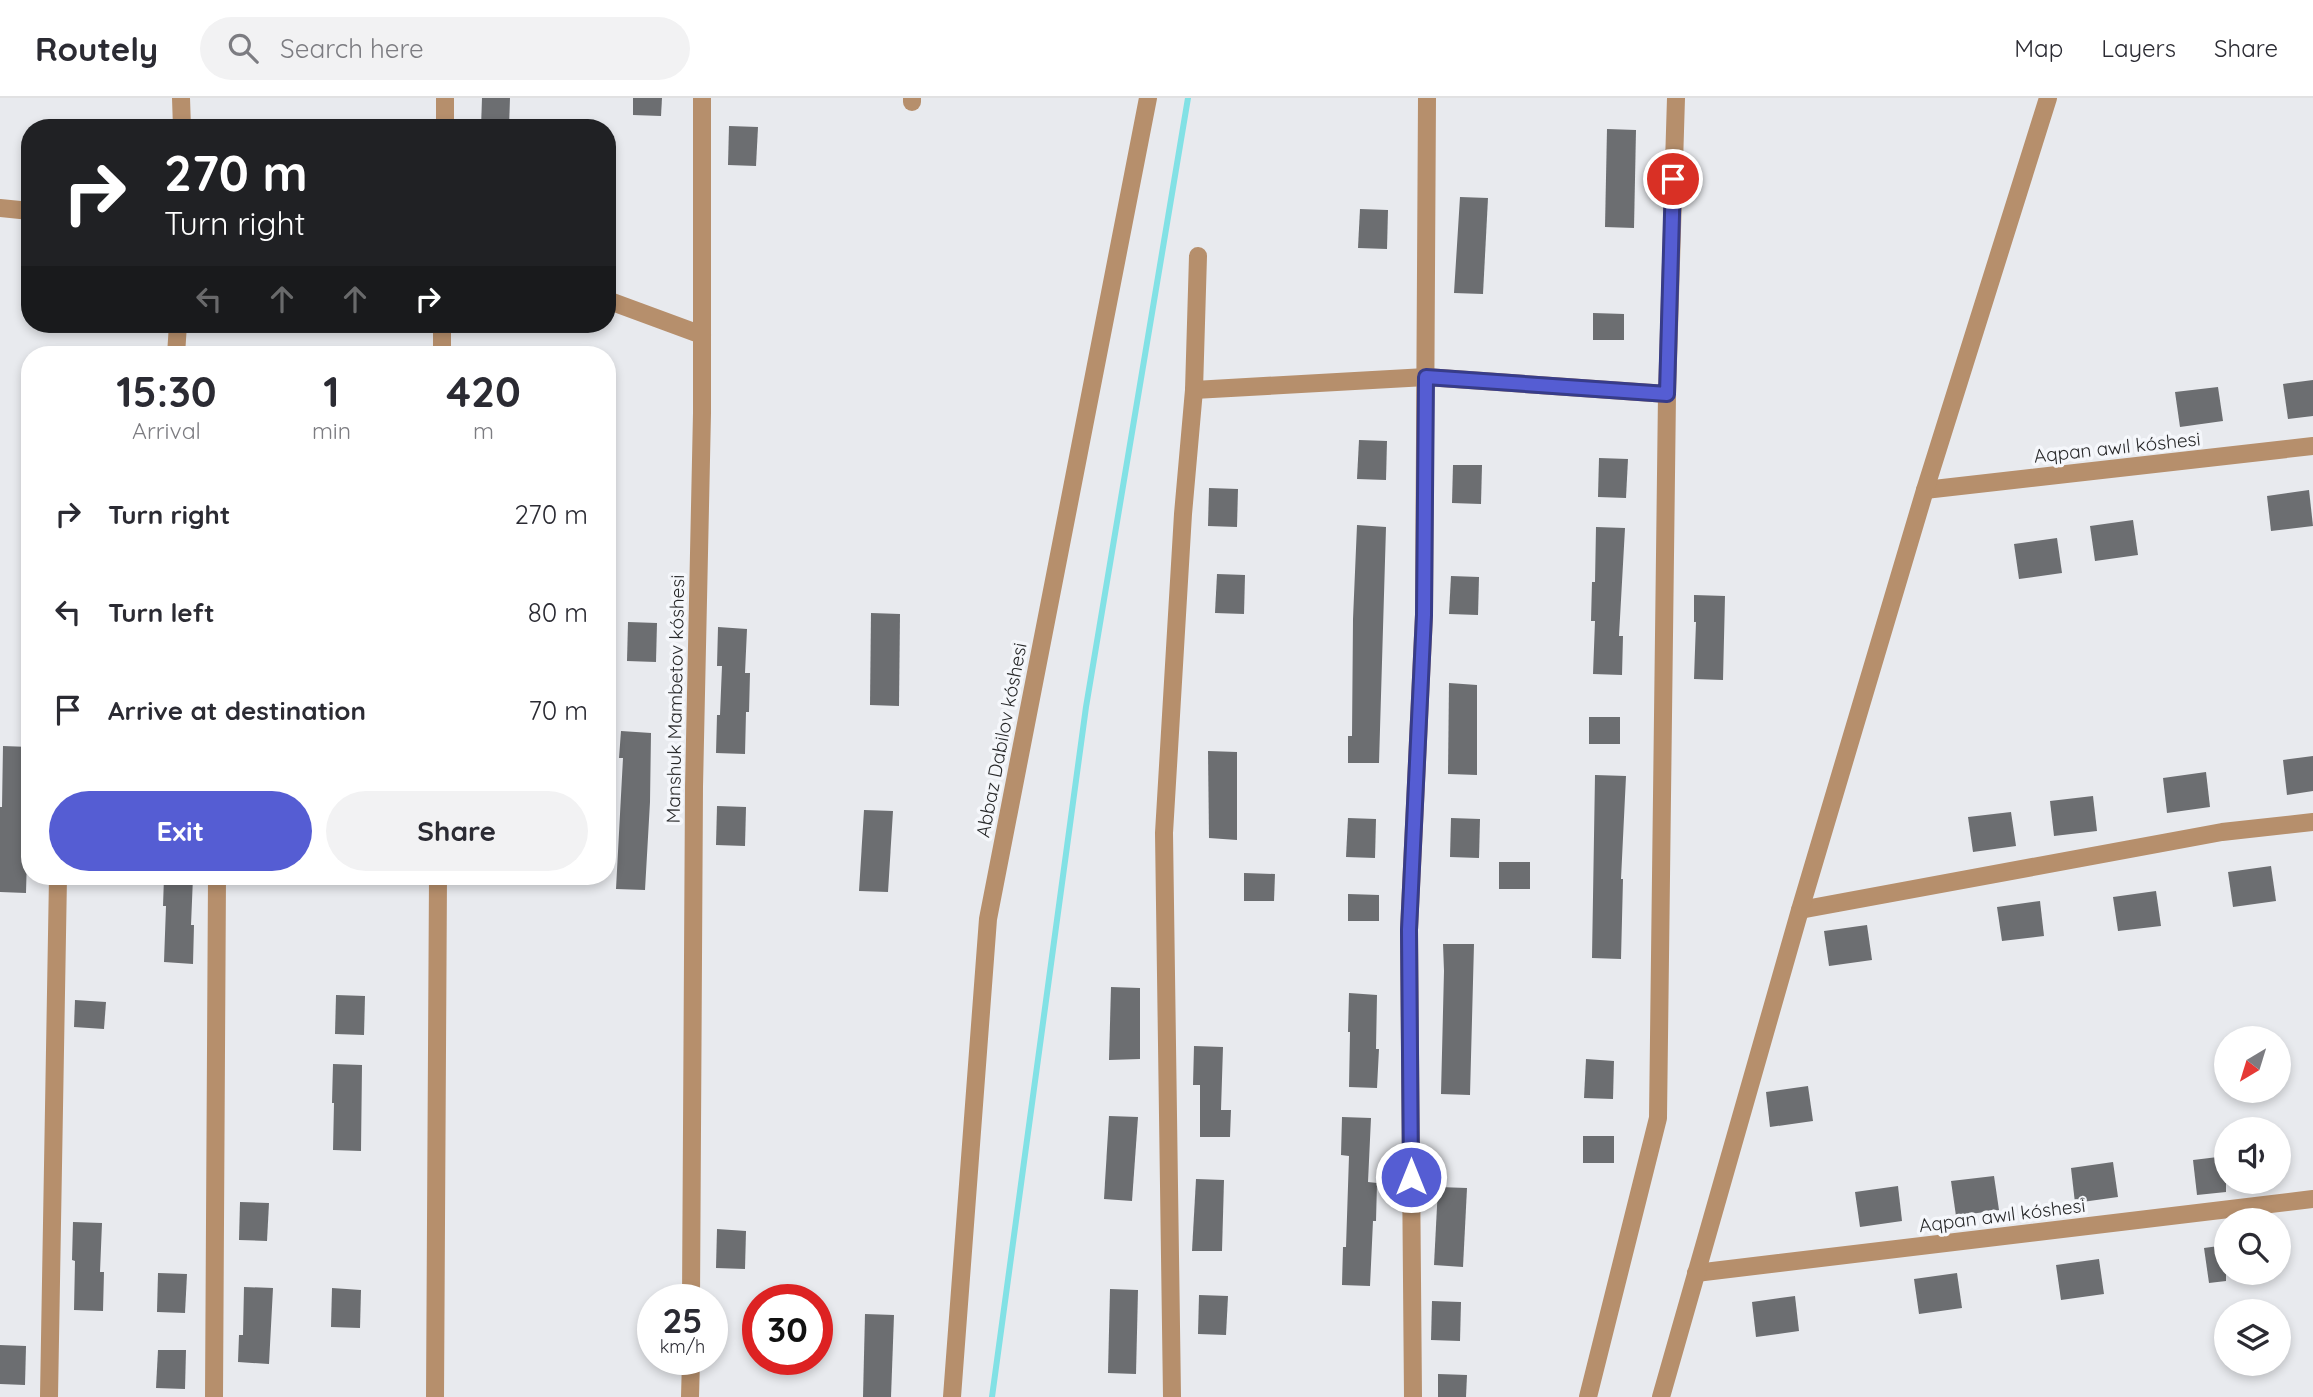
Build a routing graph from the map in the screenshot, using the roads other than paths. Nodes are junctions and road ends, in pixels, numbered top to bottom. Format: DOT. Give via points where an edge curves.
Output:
graph roads {
  1 [pos="181,98"];
  2 [pos="445,98"];
  3 [pos="702,98"];
  4 [pos="1148,98"];
  5 [pos="1427,98"];
  6 [pos="1676,98"];
  7 [pos="2048,98"];
  8 [pos="181,119"];
  9 [pos="445,119"];
  10 [pos="0,208"];
  11 [pos="21,210"];
  12 [pos="1198,256"];
  13 [pos="616,303"];
  14 [pos="702,335"];
  15 [pos="1426,377"];
  16 [pos="1194,390"];
  17 [pos="1667,394"];
  18 [pos="2313,446"];
  19 [pos="1925,490"];
  20 [pos="2313,821"];
  21 [pos="58,885"];
  22 [pos="218,885"];
  23 [pos="439,885"];
  24 [pos="1800,910"];
  25 [pos="2313,1199"];
  26 [pos="1696,1273"];
  27 [pos="691,1284"];
  28 [pos="691,1375"];
  29 [pos="49,1397"];
  30 [pos="214,1397"];
  31 [pos="435,1397"];
  32 [pos="690,1397"];
  33 [pos="952,1397"];
  34 [pos="1172,1397"];
  35 [pos="1413,1397"];
  36 [pos="1588,1397"];
  37 [pos="1661,1397"];
  1 -- 8 [label="street"];
  2 -- 9 [label="street"];
  3 -- 14 [label="street, Manshuk Mambetov kóshesi"];
  4 -- 33 [label="street, Abbaz Dabilov kóshesi" via="988,919"];
  5 -- 15 [label="street"];
  6 -- 17 [label="street"];
  7 -- 19 [label="street"];
  10 -- 11 [label="street"];
  12 -- 16 [label="street"];
  13 -- 14 [label="street"];
  14 -- 27 [label="street, Manshuk Mambetov kóshesi"];
  15 -- 16 [label="street"];
  15 -- 17 [label="street"];
  15 -- 35 [label="street" via="1424,615 1409,930"];
  16 -- 34 [label="street" via="1164,833"];
  17 -- 36 [label="street" via="1658,1118"];
  18 -- 19 [label="street, Aqpan awıl kóshesi"];
  19 -- 24 [label="street"];
  20 -- 24 [label="street" via="2222,832"];
  21 -- 29 [label="street"];
  22 -- 30 [label="street"];
  23 -- 31 [label="street"];
  24 -- 26 [label="street"];
  25 -- 26 [label="street, Aqpan awıl kóshesi"];
  26 -- 37 [label="street"];
  28 -- 32 [label="street"];
}
